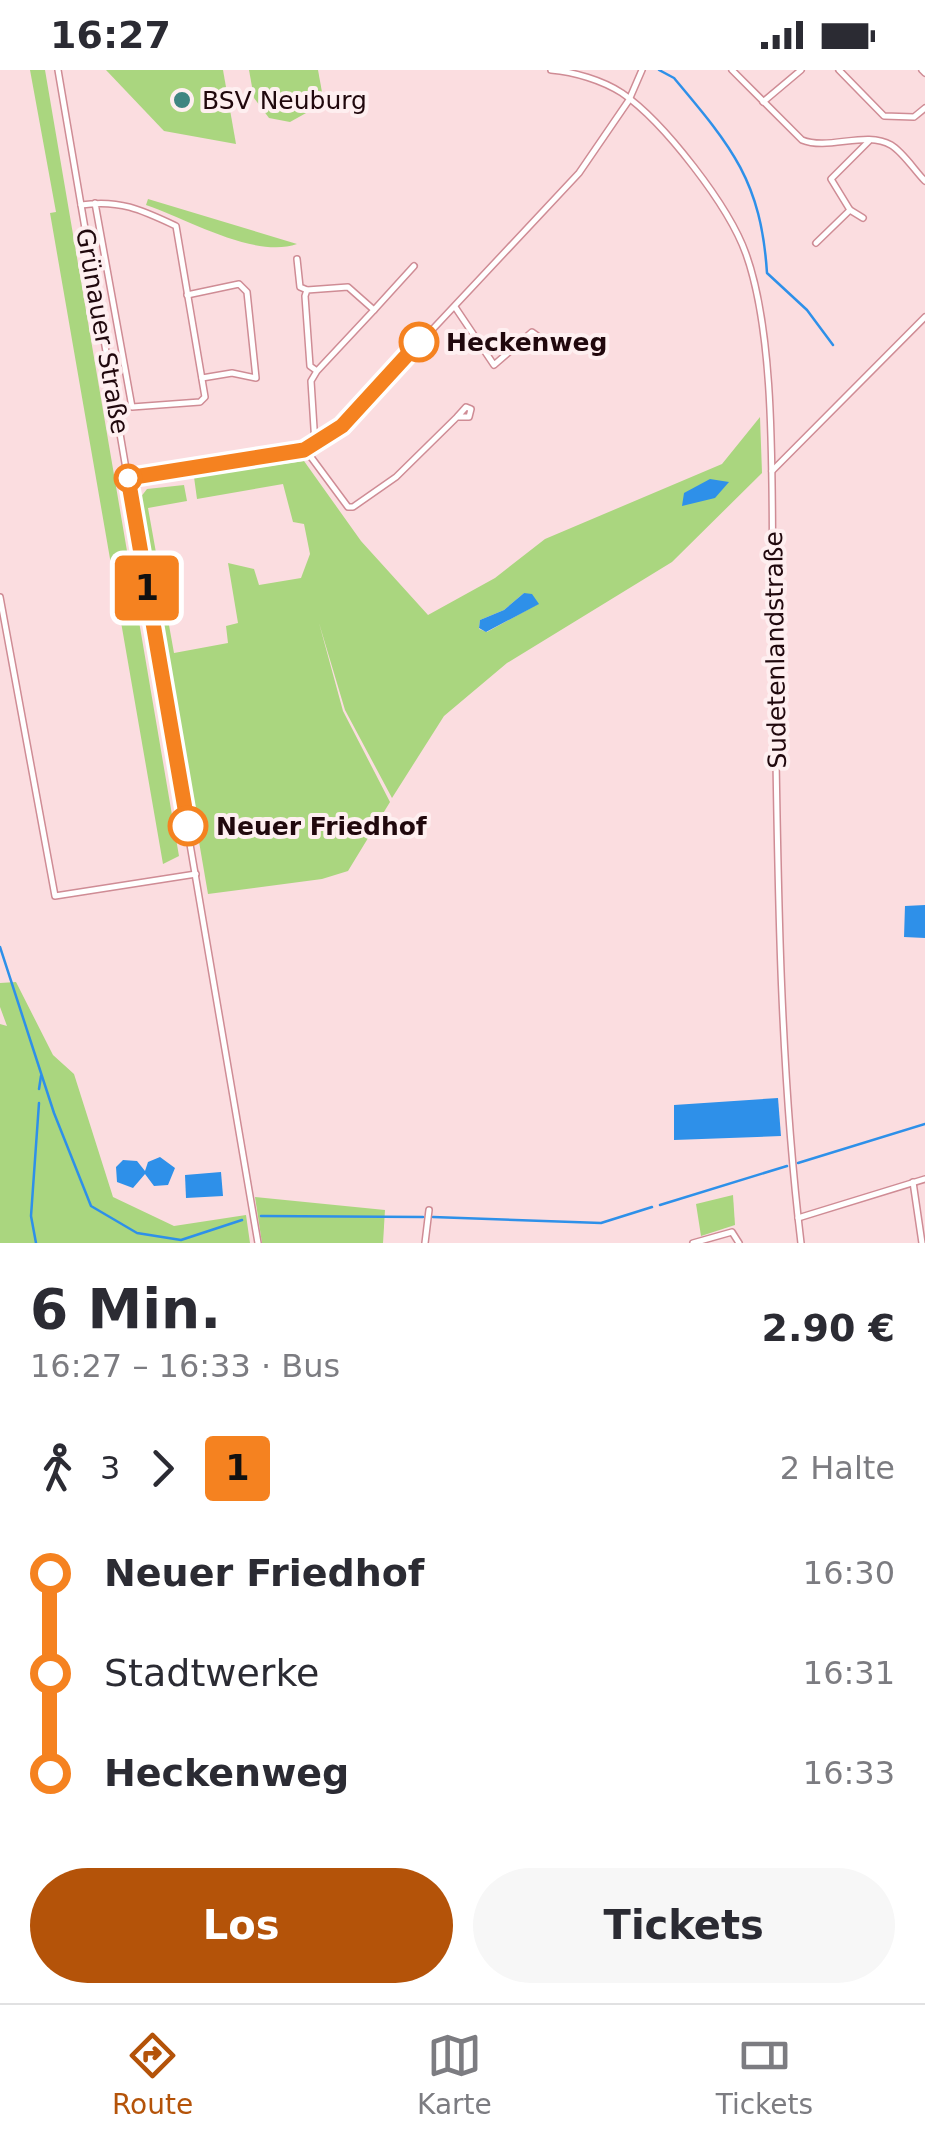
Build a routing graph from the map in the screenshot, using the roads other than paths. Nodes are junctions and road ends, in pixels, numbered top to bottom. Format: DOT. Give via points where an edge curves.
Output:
graph roads {
  1 [pos="58,70"];
  2 [pos="551,70"];
  3 [pos="642,70"];
  4 [pos="732,70"];
  5 [pos="801,70"];
  6 [pos="840,70"];
  7 [pos="629,100"];
  8 [pos="763,102"];
  9 [pos="925,108"];
  10 [pos="870,141"];
  11 [pos="925,181"];
  12 [pos="96,203"];
  13 [pos="81,205"];
  14 [pos="850,210"];
  15 [pos="863,218"];
  16 [pos="816,243"];
  17 [pos="297,260"];
  18 [pos="414,266"];
  19 [pos="306,290"];
  20 [pos="187,295"];
  21 [pos="455,307"];
  22 [pos="374,310"];
  23 [pos="925,317"];
  24 [pos="522,342"];
  25 [pos="317,371"];
  26 [pos="202,378"];
  27 [pos="457,417"];
  28 [pos="315,444"];
  29 [pos="304,450"];
  30 [pos="771,472"];
  31 [pos="128,478"];
  32 [pos="0,598"];
  33 [pos="196,874"];
  34 [pos="925,1179"];
  35 [pos="913,1182"];
  36 [pos="429,1210"];
  37 [pos="798,1218"];
  38 [pos="258,1243"];
  39 [pos="425,1243"];
  40 [pos="693,1243"];
  41 [pos="739,1243"];
  42 [pos="800,1243"];
  43 [pos="922,1243"];
  1 -- 13 [label="street, Grünauer Straße"];
  2 -- 7 [label="street" via="606,85"];
  3 -- 7 [label="street"];
  4 -- 8 [label="street"];
  5 -- 8 [label="street"];
  6 -- 9 [label="street" via="884,116 914,116"];
  7 -- 21 [label="street" via="579,174"];
  7 -- 30 [label="street, Sudetenlandstraße" via="708,186 745,252 759,316"];
  8 -- 10 [label="street" via="806,142"];
  10 -- 11 [label="street" via="892,145"];
  10 -- 14 [label="street" via="831,179"];
  12 -- 13 [label="street"];
  12 -- 20 [label="street" via="130,205 176,226"];
  12 -- 26 [label="street" via="132,407 200,402"];
  13 -- 31 [label="street, Grünauer Straße"];
  14 -- 15 [label="street"];
  14 -- 16 [label="street"];
  17 -- 19 [label="street"];
  18 -- 22 [label="street"];
  19 -- 22 [label="street" via="348,287"];
  19 -- 25 [label="street" via="310,366"];
  20 -- 26 [label="street"];
  20 -- 26 [label="street" via="239,284 247,292 256,378"];
  21 -- 24 [label="street" via="494,365"];
  21 -- 28 [label="street" via="342,426"];
  22 -- 25 [label="street"];
  23 -- 30 [label="street"];
  25 -- 28 [label="street" via="311,382"];
  27 -- 29 [label="street" via="353,507"];
  28 -- 29 [label="street"];
  29 -- 31 [label="street"];
  30 -- 37 [label="street, Sudetenlandstraße" via="780,874"];
  31 -- 33 [label="street, Grünauer Straße"];
  32 -- 33 [label="street" via="54,896"];
  33 -- 38 [label="street, Grünauer Straße"];
  34 -- 35 [label="street"];
  35 -- 37 [label="street"];
  35 -- 43 [label="street"];
  36 -- 39 [label="street"];
  37 -- 42 [label="street, Sudetenlandstraße"];
  40 -- 41 [label="street" via="732,1232"];
}
